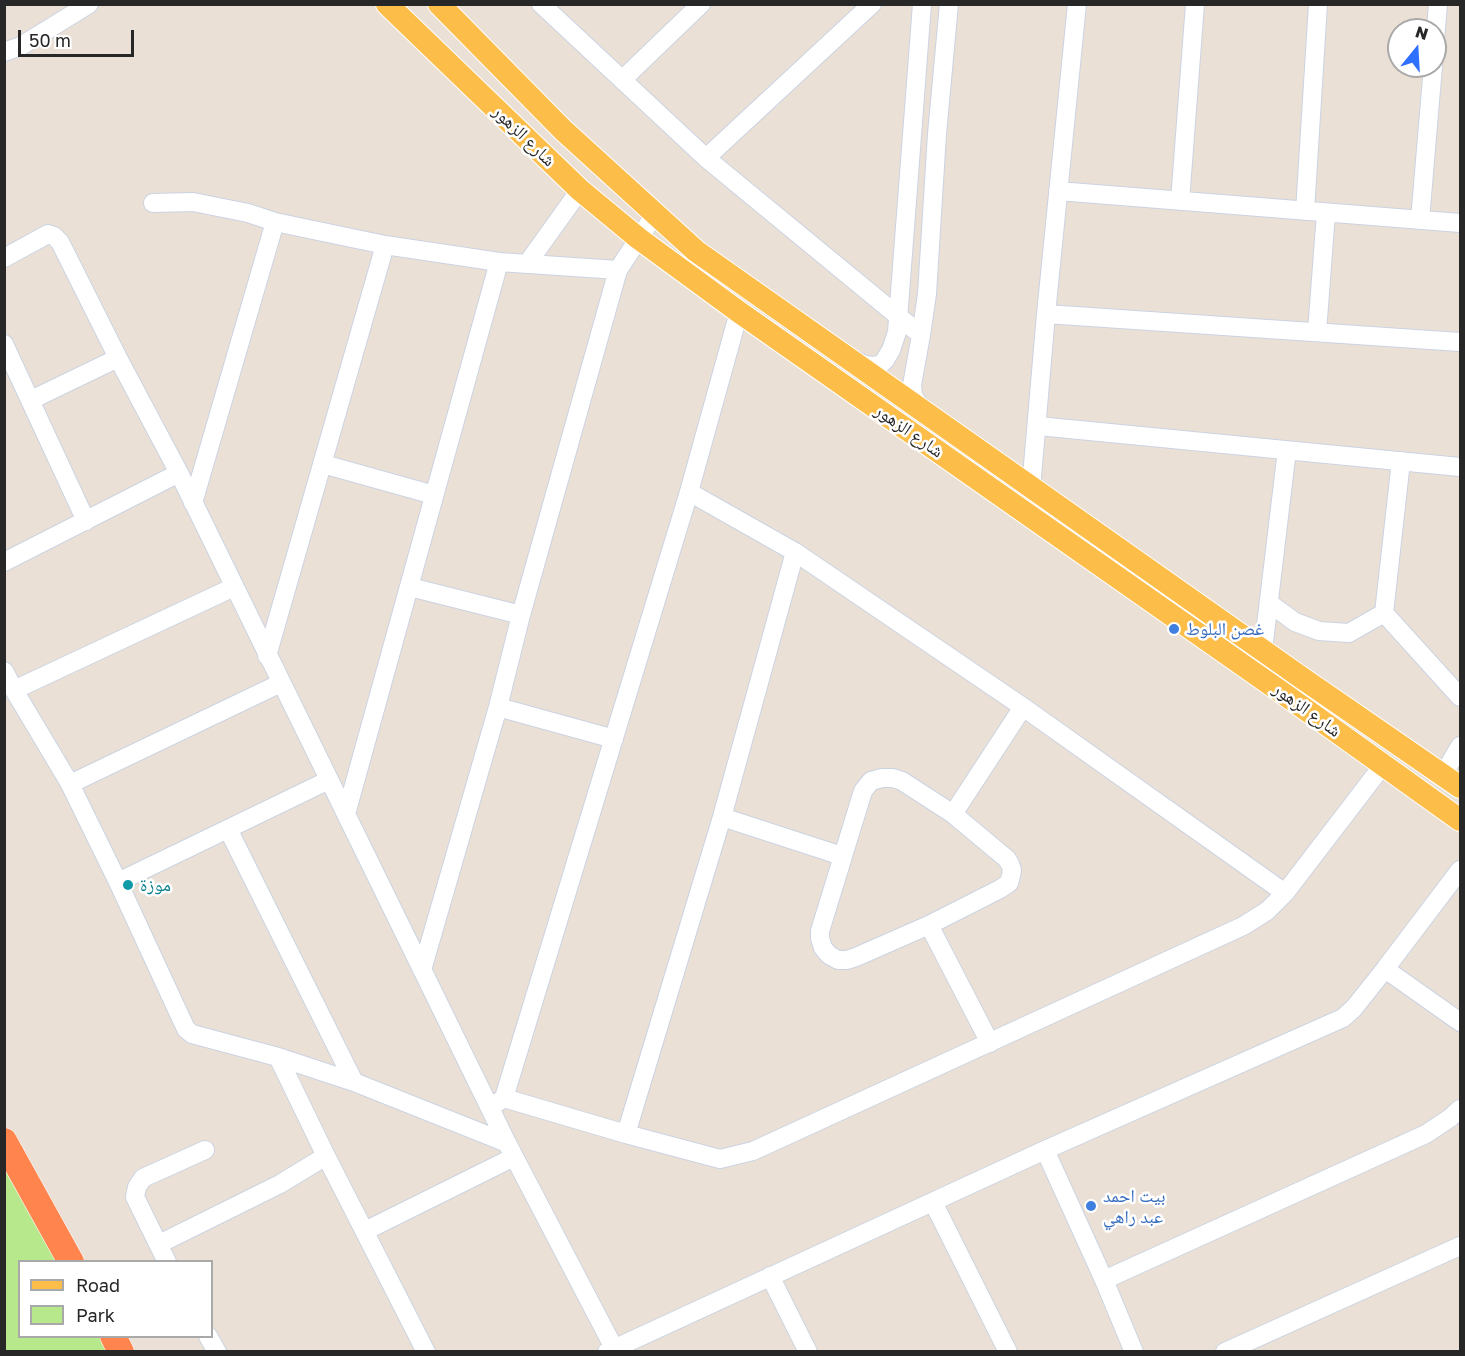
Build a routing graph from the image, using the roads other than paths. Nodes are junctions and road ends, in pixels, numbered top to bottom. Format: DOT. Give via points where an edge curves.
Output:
graph roads {
  1 [pos="89,4"];
  2 [pos="387,4"];
  3 [pos="439,4"];
  4 [pos="541,4"];
  5 [pos="701,4"];
  6 [pos="872,4"];
  7 [pos="922,4"];
  8 [pos="949,4"];
  9 [pos="1077,4"];
  10 [pos="1196,4"];
  11 [pos="1318,4"];
  12 [pos="4,52"];
  13 [pos="1432,78"];
  14 [pos="622,80"];
  15 [pos="706,158"];
  16 [pos="580,190"];
  17 [pos="1058,191"];
  18 [pos="1180,201"];
  19 [pos="153,203"];
  20 [pos="1305,211"];
  21 [pos="1326,213"];
  22 [pos="655,214"];
  23 [pos="1420,220"];
  24 [pos="275,222"];
  25 [pos="1461,223"];
  26 [pos="638,238"];
  27 [pos="386,245"];
  28 [pos="4,258"];
  29 [pos="499,262"];
  30 [pos="527,264"];
  31 [pos="618,270"];
  32 [pos="739,312"];
  33 [pos="1046,314"];
  34 [pos="898,315"];
  35 [pos="1317,332"];
  36 [pos="921,335"];
  37 [pos="1461,342"];
  38 [pos="4,344"];
  39 [pos="118,358"];
  40 [pos="849,358"];
  41 [pos="31,400"];
  42 [pos="930,415"];
  43 [pos="1038,426"];
  44 [pos="1287,450"];
  45 [pos="1401,461"];
  46 [pos="322,464"];
  47 [pos="1461,467"];
  48 [pos="178,473"];
  49 [pos="1031,488"];
  50 [pos="689,492"];
  51 [pos="434,495"];
  52 [pos="193,503"];
  53 [pos="86,521"];
  54 [pos="795,552"];
  55 [pos="4,562"];
  56 [pos="234,587"];
  57 [pos="410,587"];
  58 [pos="1269,603"];
  59 [pos="1384,613"];
  60 [pos="521,615"];
  61 [pos="1263,650"];
  62 [pos="267,656"];
  63 [pos="4,671"];
  64 [pos="281,683"];
  65 [pos="14,690"];
  66 [pos="1461,697"];
  67 [pos="498,706"];
  68 [pos="1023,707"];
  69 [pos="614,739"];
  70 [pos="1461,746"];
  71 [pos="1383,765"];
  72 [pos="329,780"];
  73 [pos="1452,781"];
  74 [pos="70,784"];
  75 [pos="346,814"];
  76 [pos="953,814"];
  77 [pos="722,816"];
  78 [pos="1461,820"];
  79 [pos="228,829"];
  80 [pos="842,856"];
  81 [pos="1461,870"];
  82 [pos="118,882"];
  83 [pos="1285,893"];
  84 [pos="929,925"];
  85 [pos="1385,969"];
  86 [pos="422,970"];
  87 [pos="1461,1022"];
  88 [pos="990,1043"];
  89 [pos="278,1057"];
  90 [pos="354,1082"];
  91 [pos="497,1103"];
  92 [pos="1461,1109"];
  93 [pos="626,1134"];
  94 [pos="4,1141"];
  95 [pos="205,1150"];
  96 [pos="511,1150"];
  97 [pos="1045,1150"];
  98 [pos="326,1156"];
  99 [pos="933,1202"];
  100 [pos="365,1231"];
  101 [pos="159,1244"];
  102 [pos="1461,1246"];
  103 [pos="70,1260"];
  104 [pos="166,1260"];
  105 [pos="770,1276"];
  106 [pos="1104,1280"];
  107 [pos="114,1338"];
  108 [pos="209,1338"];
  109 [pos="613,1350"];
  110 [pos="121,1352"];
  111 [pos="217,1352"];
  112 [pos="426,1352"];
  113 [pos="808,1352"];
  114 [pos="1008,1352"];
  115 [pos="1134,1352"];
  116 [pos="1225,1352"];
  1 -- 12 [label="street" via="21,46"];
  2 -- 16 [label="main road, شارع الزهور"];
  3 -- 22 [label="main road, شارع الزهور" via="562,130"];
  4 -- 14 [label="street"];
  5 -- 14 [label="street"];
  6 -- 15 [label="street"];
  7 -- 34 [label="street"];
  8 -- 36 [label="street"];
  9 -- 17 [label="street"];
  10 -- 18 [label="street"];
  11 -- 20 [label="street"];
  13 -- 23 [label="street"];
  14 -- 15 [label="street"];
  15 -- 34 [label="street"];
  16 -- 26 [label="main road, شارع الزهور"];
  16 -- 30 [label="street"];
  17 -- 18 [label="street"];
  17 -- 33 [label="street"];
  18 -- 20 [label="street"];
  19 -- 24 [label="street" via="193,202"];
  20 -- 21 [label="street"];
  21 -- 23 [label="street"];
  21 -- 35 [label="street"];
  22 -- 26 [label="street"];
  22 -- 40 [label="main road, شارع الزهور" via="696,250"];
  23 -- 25 [label="street"];
  24 -- 27 [label="street"];
  24 -- 52 [label="street"];
  26 -- 31 [label="street"];
  26 -- 32 [label="main road, شارع الزهور"];
  27 -- 29 [label="street"];
  27 -- 46 [label="street"];
  28 -- 39 [label="street" via="48,234 54,236"];
  29 -- 30 [label="street"];
  29 -- 51 [label="street"];
  30 -- 31 [label="street"];
  31 -- 60 [label="street"];
  32 -- 50 [label="street"];
  32 -- 71 [label="main road, شارع الزهور"];
  33 -- 35 [label="street"];
  33 -- 43 [label="street"];
  34 -- 36 [label="street"];
  34 -- 40 [label="street" via="891,350 880,365 865,365"];
  35 -- 37 [label="street"];
  36 -- 42 [label="street" via="913,394"];
  38 -- 41 [label="street"];
  39 -- 41 [label="street"];
  39 -- 48 [label="street"];
  40 -- 42 [label="main road, شارع الزهور"];
  41 -- 53 [label="street"];
  42 -- 49 [label="main road, شارع الزهور"];
  43 -- 44 [label="street"];
  43 -- 49 [label="street"];
  44 -- 45 [label="street"];
  44 -- 58 [label="street"];
  45 -- 47 [label="street"];
  45 -- 59 [label="street"];
  46 -- 51 [label="street"];
  46 -- 62 [label="street"];
  48 -- 52 [label="street"];
  48 -- 53 [label="street"];
  49 -- 61 [label="main road, شارع الزهور"];
  50 -- 54 [label="street"];
  50 -- 69 [label="street"];
  51 -- 57 [label="street"];
  52 -- 56 [label="street"];
  53 -- 55 [label="street"];
  54 -- 68 [label="street"];
  54 -- 77 [label="street"];
  56 -- 62 [label="street"];
  56 -- 65 [label="street"];
  57 -- 60 [label="street"];
  57 -- 75 [label="street"];
  58 -- 59 [label="street" via="1295,622 1318,631 1349,633"];
  58 -- 61 [label="street"];
  59 -- 66 [label="street"];
  60 -- 67 [label="street"];
  61 -- 73 [label="main road, شارع الزهور"];
  62 -- 64 [label="street"];
  63 -- 65 [label="street"];
  64 -- 72 [label="street"];
  64 -- 74 [label="street"];
  65 -- 74 [label="street"];
  67 -- 69 [label="street"];
  67 -- 86 [label="street"];
  68 -- 76 [label="street"];
  68 -- 83 [label="street"];
  69 -- 91 [label="street"];
  70 -- 73 [label="street"];
  71 -- 78 [label="main road, شارع الزهور"];
  71 -- 83 [label="street"];
  72 -- 75 [label="street"];
  72 -- 79 [label="street"];
  74 -- 82 [label="street"];
  75 -- 86 [label="street"];
  76 -- 80 [label="street" via="893,778 872,781 863,791"];
  76 -- 84 [label="street" via="1007,859 1011,876 1000,889"];
  77 -- 80 [label="street"];
  77 -- 93 [label="street"];
  79 -- 82 [label="street"];
  79 -- 90 [label="street"];
  80 -- 84 [label="street" via="820,931 823,948 829,955 847,960"];
  81 -- 85 [label="street"];
  82 -- 89 [label="street" via="186,1029 192,1034"];
  83 -- 88 [label="street" via="1243,927"];
  84 -- 88 [label="street"];
  85 -- 87 [label="street"];
  85 -- 97 [label="street" via="1344,1018"];
  86 -- 91 [label="street"];
  88 -- 93 [label="street" via="753,1151 720,1159"];
  89 -- 90 [label="street"];
  89 -- 98 [label="street"];
  90 -- 96 [label="street"];
  91 -- 93 [label="street"];
  91 -- 96 [label="street"];
  92 -- 106 [label="street" via="1426,1134"];
  94 -- 103 [label="highway"];
  95 -- 101 [label="street" via="143,1178 137,1188 135,1197"];
  96 -- 100 [label="street"];
  96 -- 109 [label="street"];
  97 -- 99 [label="street"];
  97 -- 106 [label="street"];
  98 -- 100 [label="street"];
  98 -- 101 [label="street" via="280,1184"];
  99 -- 105 [label="street"];
  99 -- 114 [label="street"];
  100 -- 112 [label="street"];
  101 -- 104 [label="street"];
  102 -- 116 [label="street"];
  105 -- 109 [label="street"];
  105 -- 113 [label="street"];
  106 -- 115 [label="street"];
  107 -- 110 [label="highway"];
  108 -- 111 [label="street"];
}
